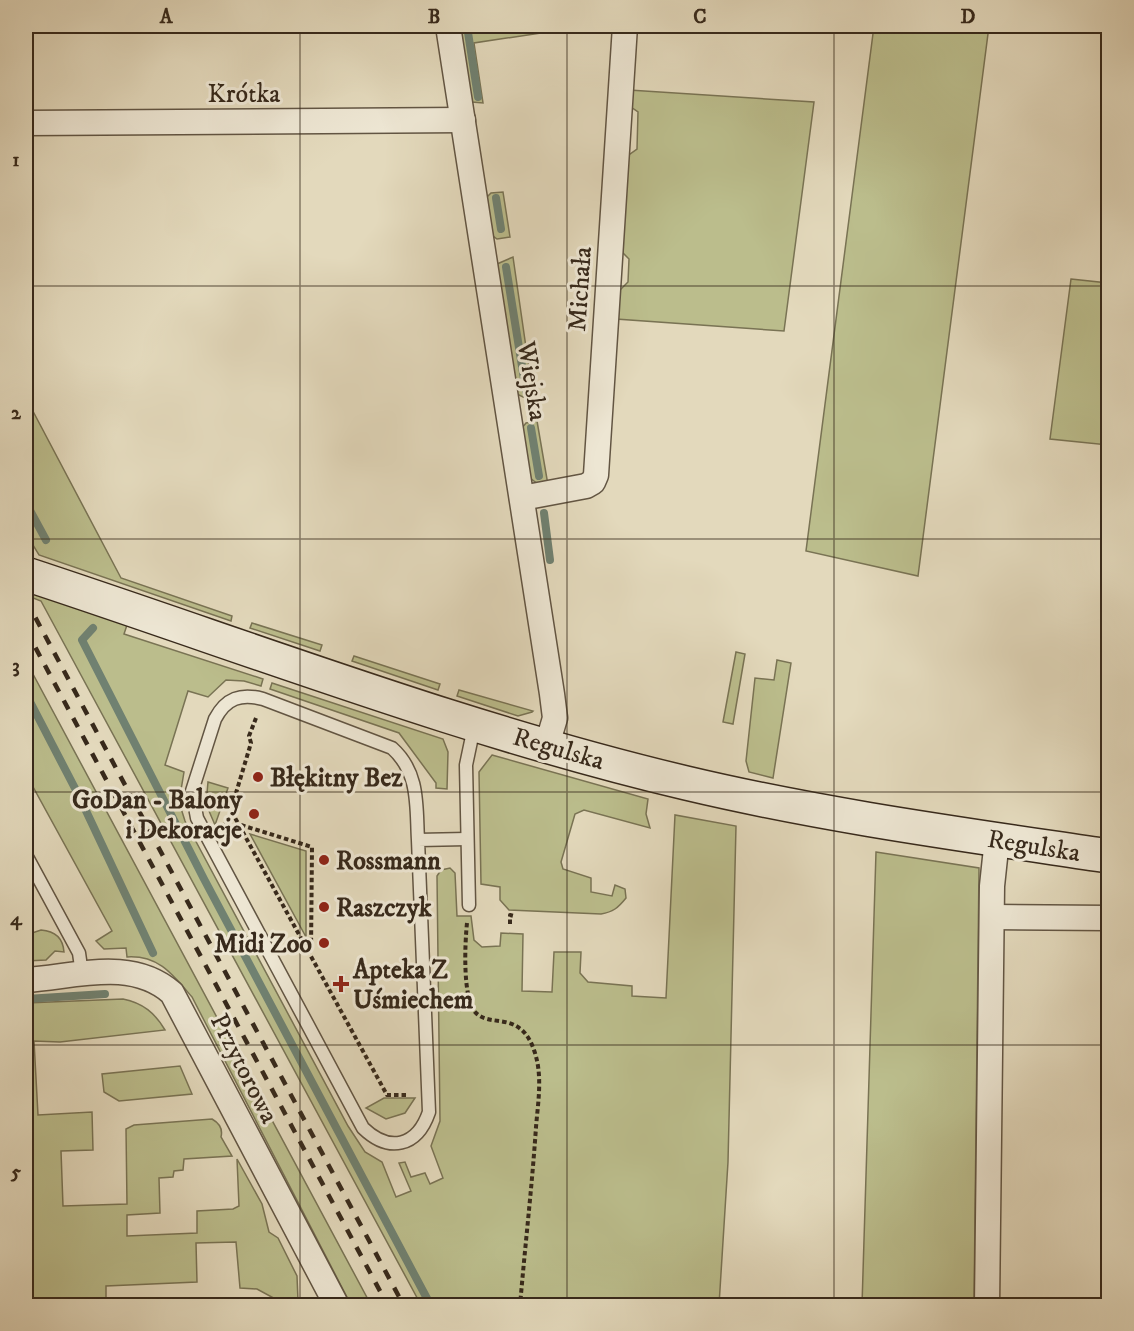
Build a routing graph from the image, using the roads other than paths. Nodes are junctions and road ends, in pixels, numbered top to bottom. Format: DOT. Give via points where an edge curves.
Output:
graph roads {
  1 [pos="448,26"];
  2 [pos="625,26"];
  3 [pos="463,120"];
  4 [pos="26,123"];
  5 [pos="522,498"];
  6 [pos="26,574"];
  7 [pos="475,723"];
  8 [pos="547,746"];
  9 [pos="467,839"];
  10 [pos="418,840"];
  11 [pos="997,840"];
  12 [pos="26,855"];
  13 [pos="1108,856"];
  14 [pos="469,905"];
  15 [pos="992,917"];
  16 [pos="1108,918"];
  17 [pos="82,974"];
  18 [pos="26,980"];
  19 [pos="337,1305"];
  20 [pos="987,1305"];
  1 -- 3 [label="street, Wiejska"];
  2 -- 5 [label="street, Michała" via="596,475 588,485"];
  3 -- 4 [label="street, Krótka"];
  3 -- 5 [label="street, Wiejska"];
  5 -- 8 [label="street, Wiejska" via="554,710"];
  6 -- 7 [label="street, Regulska"];
  7 -- 8 [label="street, Regulska"];
  7 -- 9 [label="lane" via="466,765"];
  8 -- 11 [label="street, Regulska" via="760,799"];
  9 -- 10 [label="lane"];
  9 -- 14 [label="lane"];
  10 -- 10 [label="lane" via="414,782 403,759 392,748 256,698 238,697 220,709 194,783 194,808 363,1128 382,1142 411,1139 429,1113"];
  11 -- 13 [label="street, Regulska"];
  11 -- 15 [label="street"];
  12 -- 17 [label="lane" via="79,953"];
  15 -- 16 [label="street"];
  15 -- 20 [label="street"];
  17 -- 18 [label="street, Przytorowa"];
  17 -- 19 [label="street, Przytorowa" via="139,974 161,984 175,997"];
}
